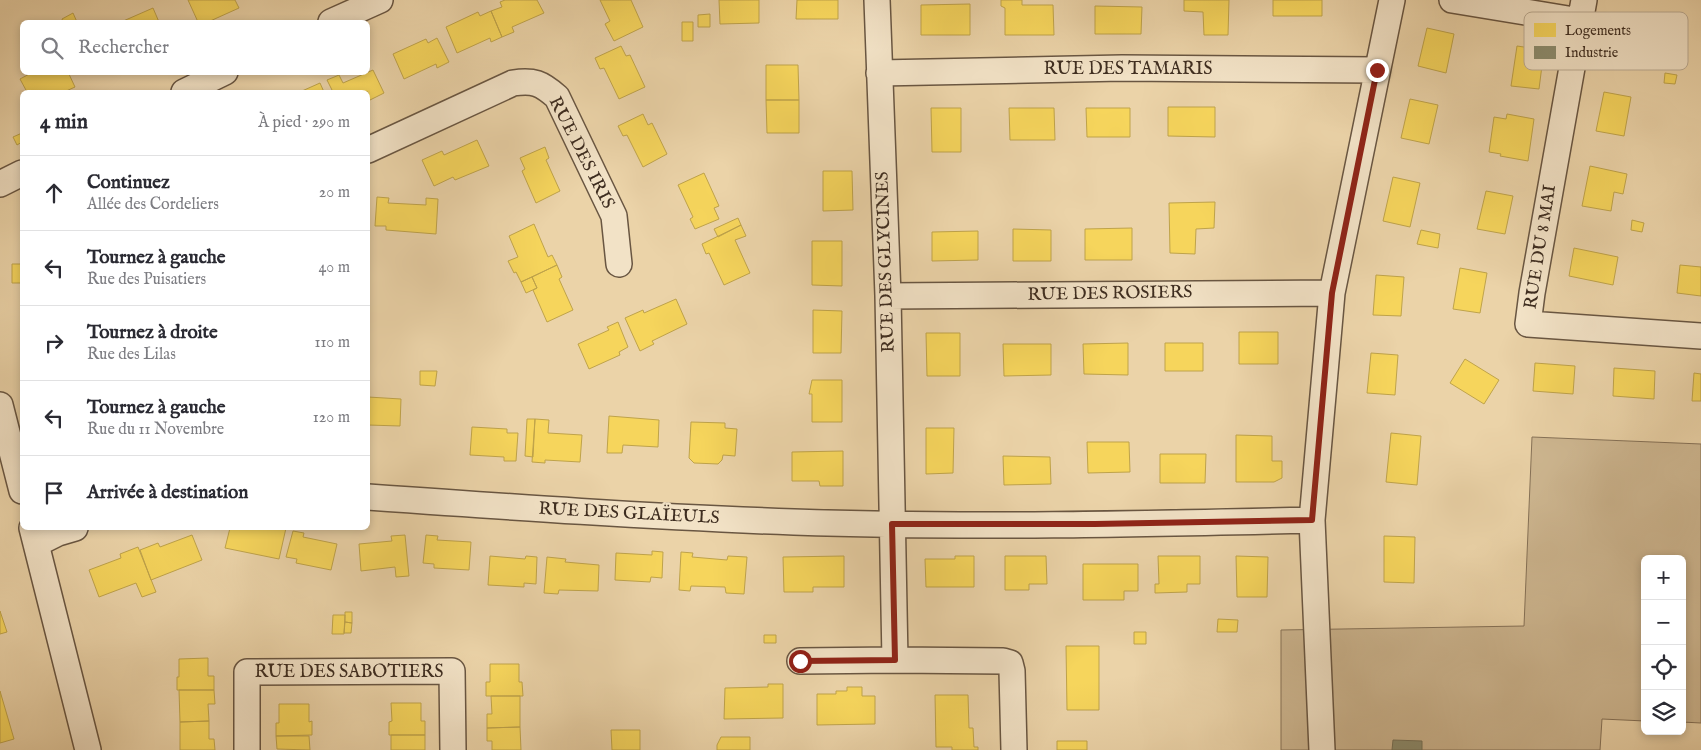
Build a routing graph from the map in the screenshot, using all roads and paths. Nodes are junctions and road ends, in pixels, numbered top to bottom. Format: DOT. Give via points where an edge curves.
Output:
graph roads {
  1 [pos="380,0"];
  2 [pos="877,0"];
  3 [pos="1392,0"];
  4 [pos="1452,0"];
  5 [pos="1582,11"];
  6 [pos="335,20"];
  7 [pos="1377,70"];
  8 [pos="1572,70"];
  9 [pos="879,73"];
  10 [pos="219,75"];
  11 [pos="188,90"];
  12 [pos="370,149"];
  13 [pos="20,174"];
  14 [pos="0,184"];
  15 [pos="619,264"];
  16 [pos="1332,293"];
  17 [pos="888,296"];
  18 [pos="1701,336"];
  19 [pos="0,405"];
  20 [pos="20,483"];
  21 [pos="370,497"];
  22 [pos="1312,520"];
  23 [pos="892,524"];
  24 [pos="68,530"];
  25 [pos="34,536"];
  26 [pos="895,660"];
  27 [pos="800,661"];
  28 [pos="88,750"];
  29 [pos="247,750"];
  30 [pos="453,750"];
  31 [pos="1014,750"];
  32 [pos="1322,750"];
  1 -- 6 [label="street"];
  2 -- 9 [label="street, RUE DES GLYCINES"];
  3 -- 7 [label="street"];
  4 -- 5 [label="street"];
  7 -- 9 [label="street, RUE DES TAMARIS" via="1122,68"];
  7 -- 16 [label="street"];
  8 -- 18 [label="street, RUE DU 8 MAI" via="1528,324"];
  9 -- 17 [label="street, RUE DES GLYCINES"];
  10 -- 11 [label="street"];
  12 -- 15 [label="street, RUE DES IRIS" via="513,83 542,84 556,97 614,216"];
  13 -- 14 [label="street"];
  16 -- 17 [label="street, RUE DES ROSIERS"];
  16 -- 22 [label="street"];
  17 -- 23 [label="street, RUE DES GLYCINES"];
  19 -- 20 [label="street"];
  21 -- 23 [label="street, RUE DES GLAÏEULS" via="785,522"];
  22 -- 23 [label="street, RUE DES GLAÏEULS"];
  22 -- 32 [label="street"];
  23 -- 26 [label="street, RUE DES GLYCINES"];
  24 -- 25 [label="street"];
  25 -- 28 [label="street"];
  26 -- 27 [label="street"];
  26 -- 31 [label="street" via="1010,663"];
  29 -- 30 [label="street, RUE DES SABOTIERS" via="247,672 452,671"];
}
